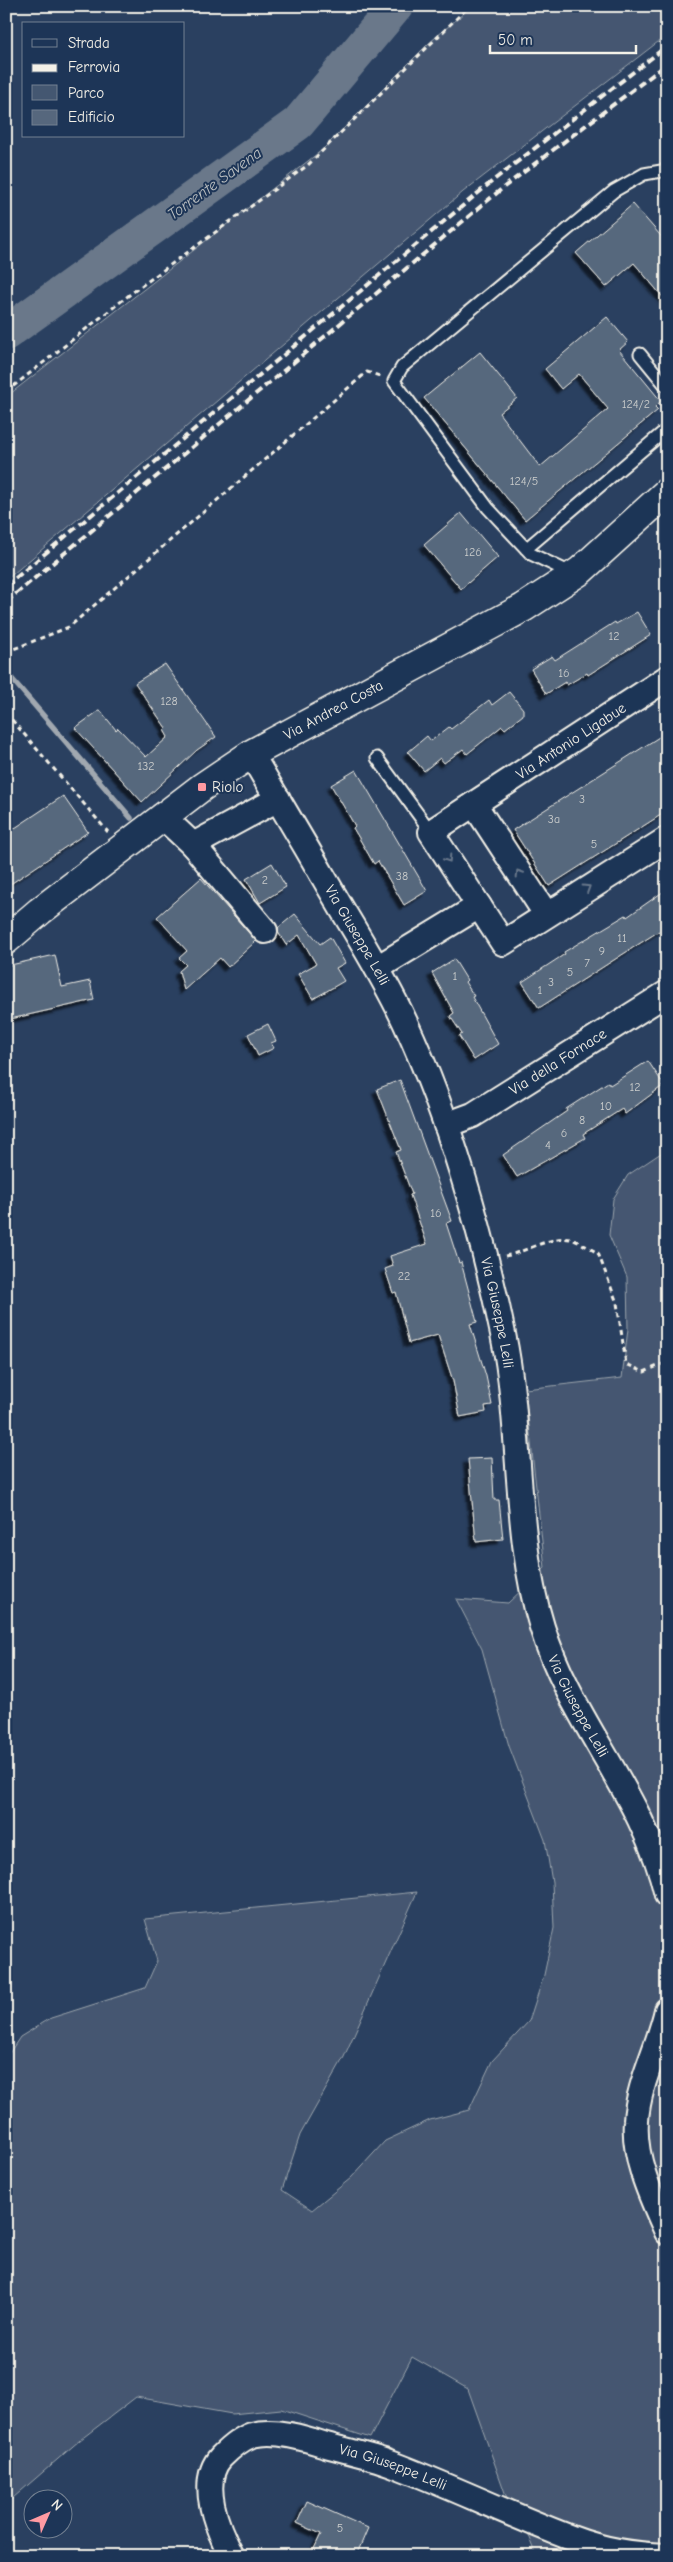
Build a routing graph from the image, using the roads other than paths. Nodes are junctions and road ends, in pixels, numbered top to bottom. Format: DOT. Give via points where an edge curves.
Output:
graph roads {
  1 [pos="667,170"];
  2 [pos="640,354"];
  3 [pos="667,387"];
  4 [pos="667,429"];
  5 [pos="667,492"];
  6 [pos="526,549"];
  7 [pos="574,574"];
  8 [pos="667,678"];
  9 [pos="252,754"];
  10 [pos="377,758"];
  11 [pos="278,799"];
  12 [pos="474,804"];
  13 [pos="162,816"];
  14 [pos="431,832"];
  15 [pos="667,839"];
  16 [pos="193,845"];
  17 [pos="478,906"];
  18 [pos="546,914"];
  19 [pos="265,931"];
  20 [pos="6,940"];
  21 [pos="377,968"];
  22 [pos="667,993"];
  23 [pos="446,1125"];
  24 [pos="667,1895"];
  25 [pos="667,2010"];
  26 [pos="667,2232"];
  27 [pos="232,2556"];
  28 [pos="667,2556"];
  1 -- 6 [label="lane" via="644,174 614,191 402,368 394,382 488,508"];
  2 -- 3 [label="lane"];
  4 -- 6 [label="lane"];
  5 -- 7 [label="main road, Via Andrea Costa"];
  6 -- 7 [label="lane"];
  7 -- 9 [label="main road, Via Andrea Costa" via="523,608"];
  8 -- 12 [label="street, Via Antonio Ligabue"];
  9 -- 11 [label="street, Via Giuseppe Lelli"];
  9 -- 13 [label="main road, Via Andrea Costa"];
  10 -- 14 [label="lane"];
  11 -- 16 [label="street"];
  11 -- 21 [label="street, Via Giuseppe Lelli"];
  12 -- 14 [label="street, Via Antonio Ligabue"];
  18 -- 12 [label="street, one-way"];
  13 -- 16 [label="street"];
  13 -- 20 [label="main road, Via Andrea Costa"];
  14 -- 17 [label="street, one-way"];
  18 -- 15 [label="street, one-way"];
  16 -- 19 [label="street"];
  17 -- 18 [label="street" via="503,943"];
  17 -- 21 [label="street"];
  21 -- 23 [label="street, Via Giuseppe Lelli" via="406,1026"];
  22 -- 23 [label="street, Via della Fornace" via="473,1116"];
  23 -- 24 [label="street, Via Giuseppe Lelli" via="504,1336 528,1560 542,1627 563,1680 627,1791 650,1840"];
  25 -- 26 [label="street" via="636,2121 646,2180"];
  27 -- 28 [label="street, Via Giuseppe Lelli" via="211,2501 208,2482 214,2465 232,2446 252,2435 275,2434 308,2439 390,2463 576,2539 612,2549"];
}
